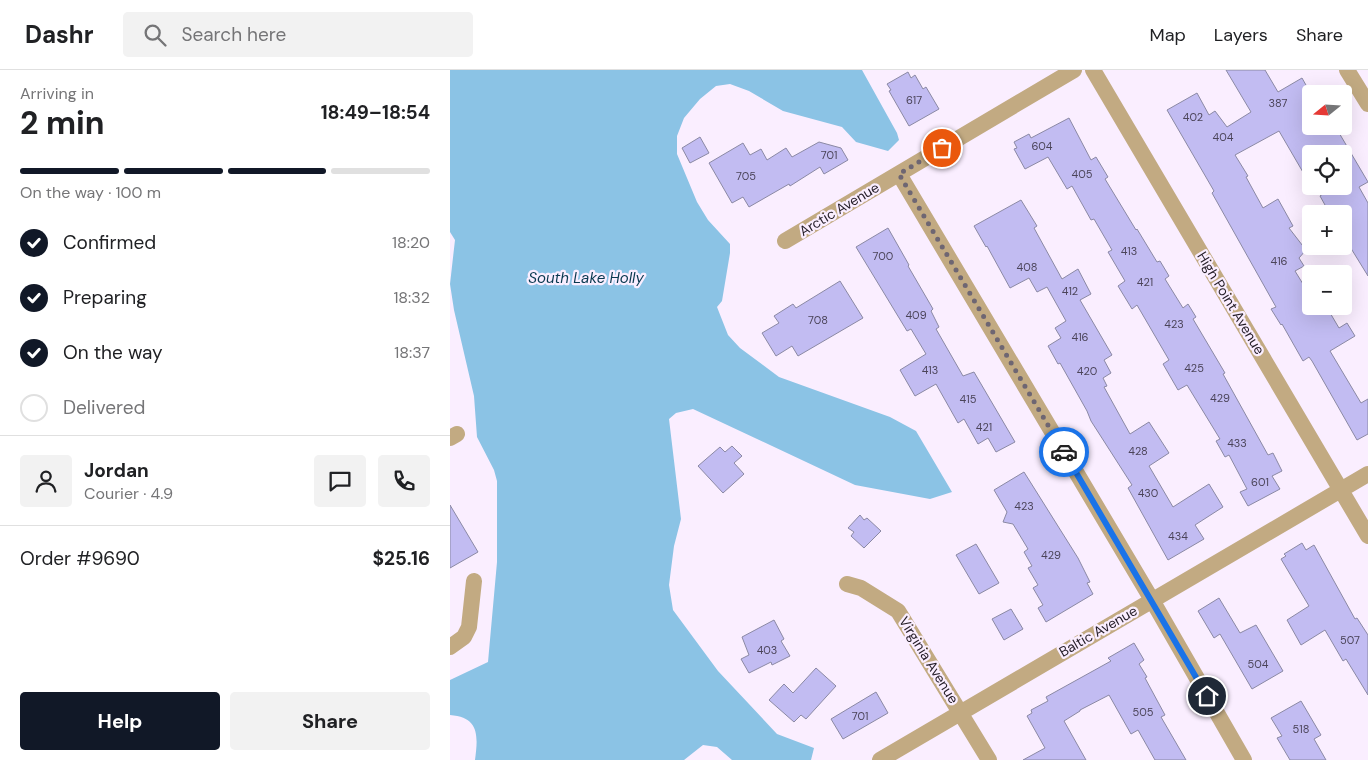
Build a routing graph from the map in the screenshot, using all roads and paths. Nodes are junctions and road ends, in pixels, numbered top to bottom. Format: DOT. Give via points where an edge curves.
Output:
graph roads {
  1 [pos="1074,70"];
  2 [pos="1093,70"];
  3 [pos="1347,70"];
  4 [pos="1368,104"];
  5 [pos="899,174"];
  6 [pos="784,241"];
  7 [pos="1368,474"];
  8 [pos="1341,490"];
  9 [pos="1368,536"];
  10 [pos="474,581"];
  11 [pos="847,584"];
  12 [pos="1152,600"];
  13 [pos="450,647"];
  14 [pos="961,712"];
  15 [pos="880,760"];
  16 [pos="990,760"];
  17 [pos="1244,760"];
  1 -- 5 [label="street, Arctic Avenue"];
  2 -- 8 [label="street, High Point Avenue"];
  3 -- 4 [label="street"];
  5 -- 6 [label="street, Arctic Avenue"];
  5 -- 12 [label="street"];
  7 -- 8 [label="street, Baltic Avenue"];
  8 -- 9 [label="street, High Point Avenue"];
  8 -- 12 [label="street, Baltic Avenue"];
  10 -- 13 [label="street" via="469,627 464,637"];
  11 -- 14 [label="street, Virginia Avenue" via="862,588 898,611"];
  12 -- 14 [label="street, Baltic Avenue"];
  12 -- 17 [label="street"];
  14 -- 15 [label="street, Baltic Avenue"];
  14 -- 16 [label="street, Virginia Avenue"];
}
